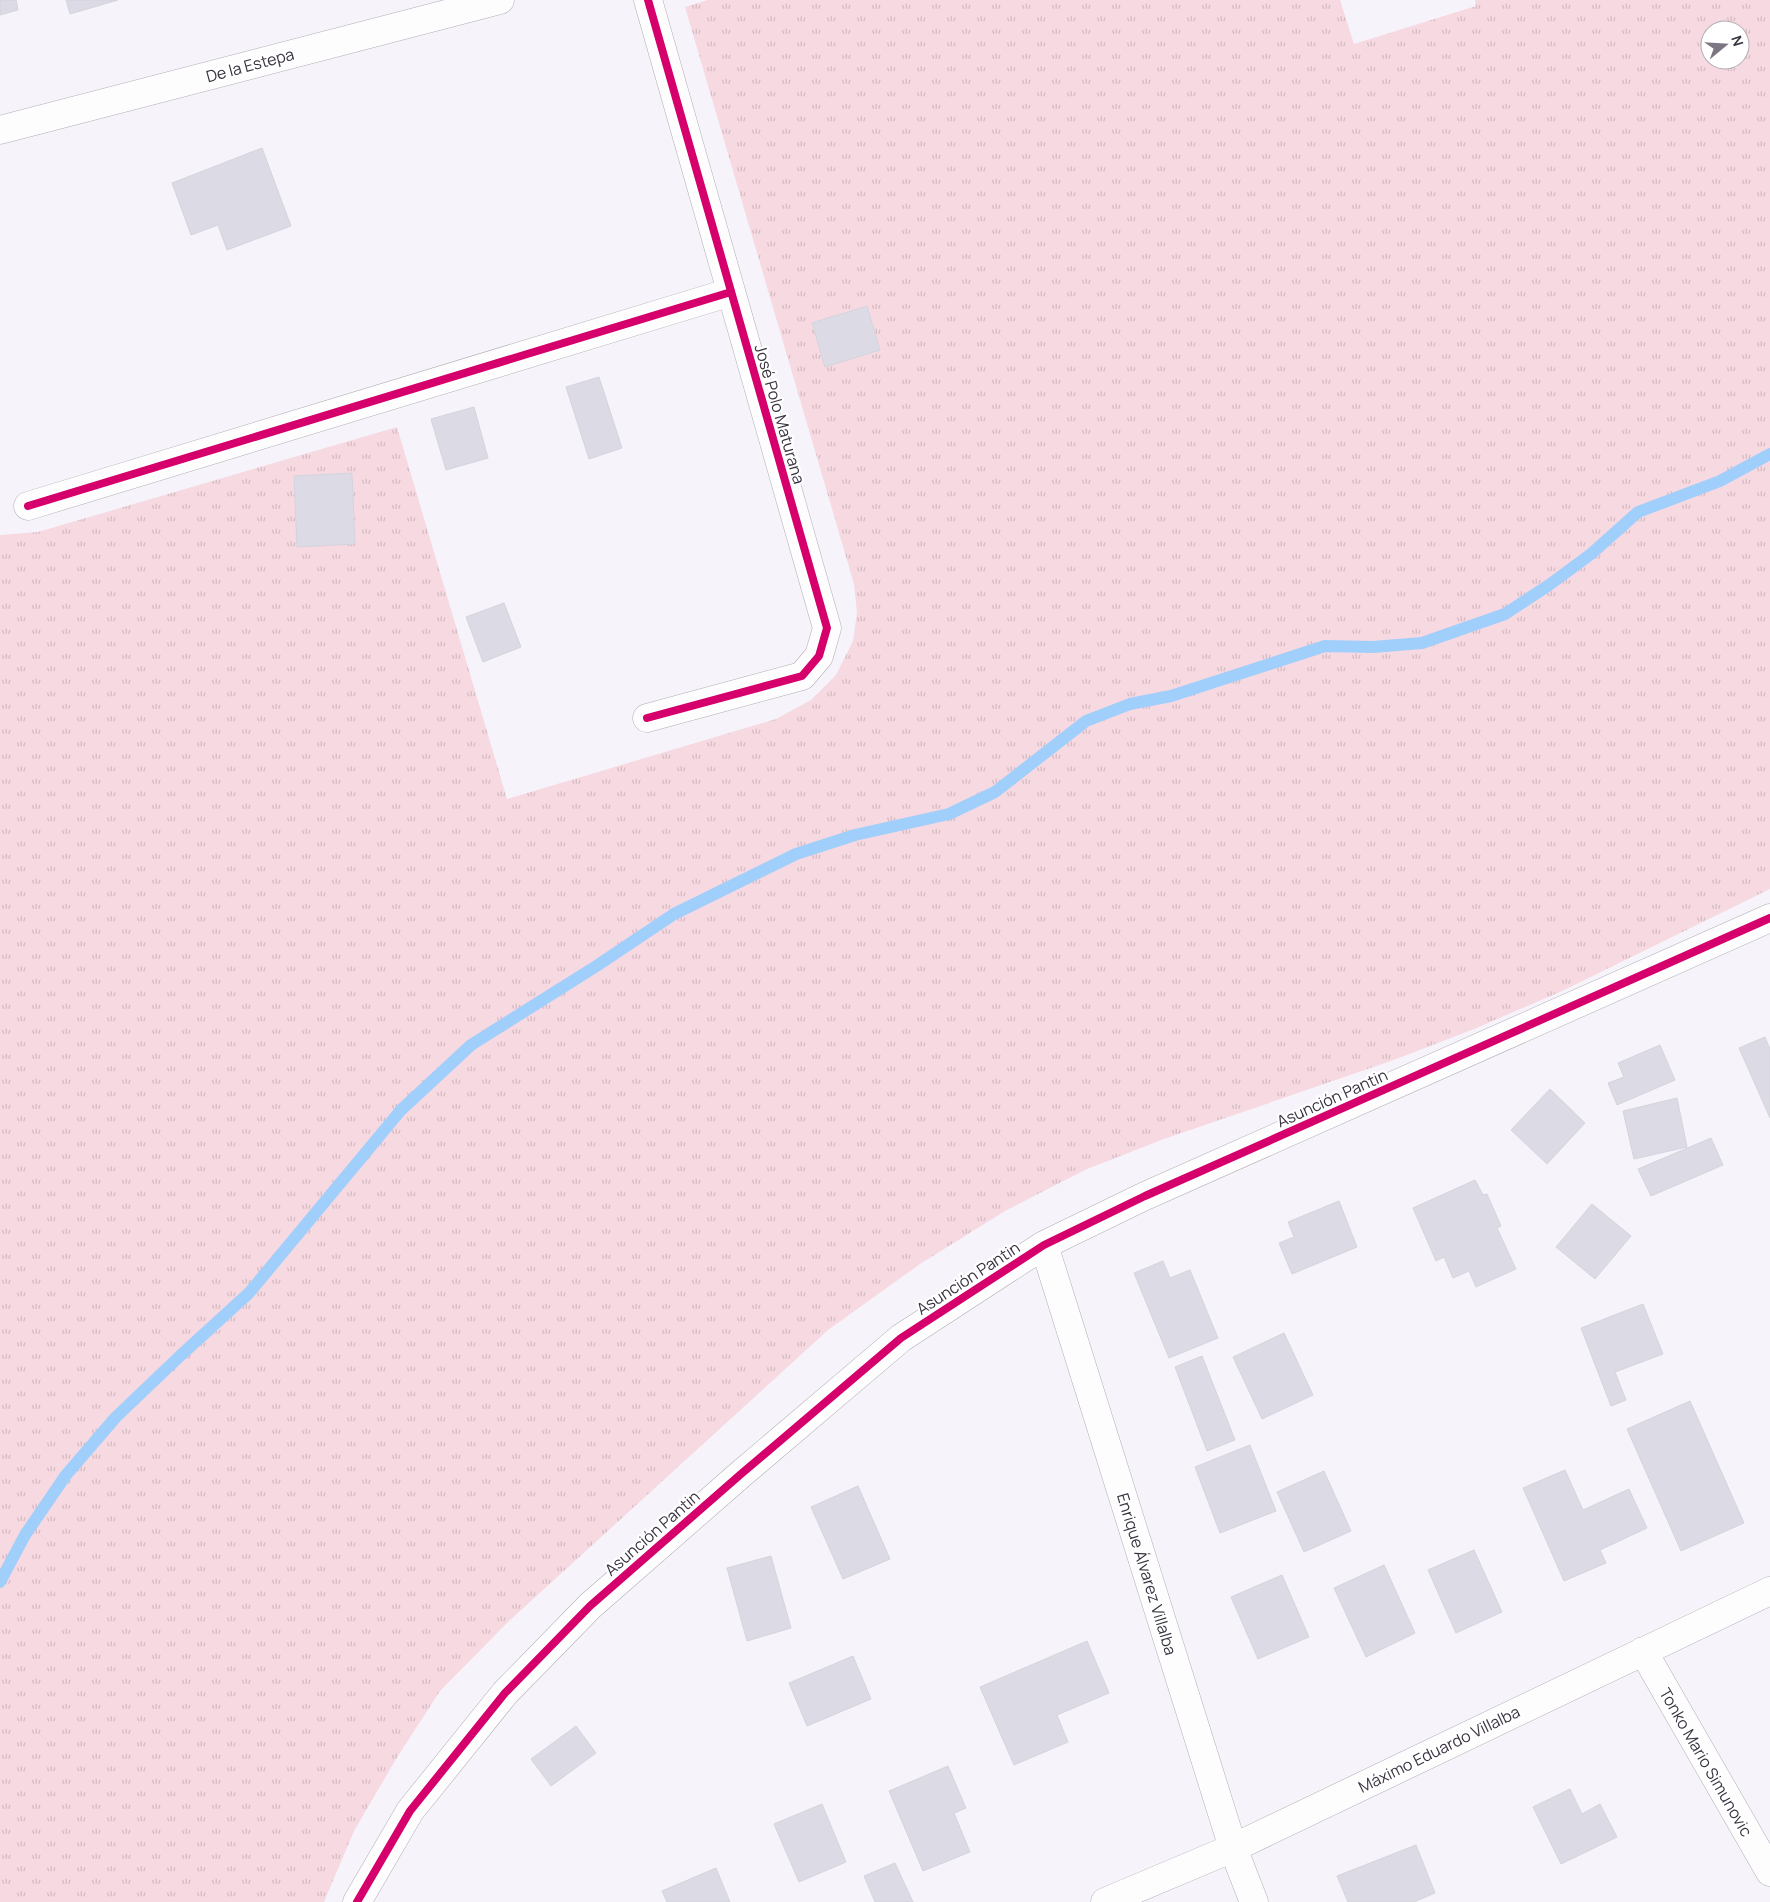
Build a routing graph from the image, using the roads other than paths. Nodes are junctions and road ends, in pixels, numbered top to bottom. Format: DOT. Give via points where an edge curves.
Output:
graph roads {
  1 [pos="500,0"];
  2 [pos="648,0"];
  3 [pos="0,130"];
  4 [pos="731,292"];
  5 [pos="28,506"];
  6 [pos="647,718"];
  7 [pos="1770,918"];
  8 [pos="1044,1245"];
  9 [pos="1770,1591"];
  10 [pos="1642,1651"];
  11 [pos="1233,1848"];
  12 [pos="1770,1872"];
  13 [pos="357,1902"];
  14 [pos="1105,1902"];
  15 [pos="1254,1902"];
  1 -- 3 [label="street, De la Estepa"];
  2 -- 4 [label="street, José Polo Maturana"];
  4 -- 5 [label="street"];
  4 -- 6 [label="street, José Polo Maturana" via="827,628 819,656 802,676"];
  7 -- 8 [label="street, Asunción Pantin" via="1145,1196"];
  8 -- 11 [label="street, Enrique Álvarez Villalba"];
  8 -- 13 [label="street, Asunción Pantin" via="902,1338 590,1606 506,1693 410,1811"];
  9 -- 10 [label="street, Máximo Eduardo Villalba"];
  10 -- 11 [label="street, Máximo Eduardo Villalba"];
  10 -- 12 [label="street, Tonko Mario Simunovic"];
  11 -- 14 [label="street, Máximo Eduardo Villalba"];
  11 -- 15 [label="street, Enrique Álvarez Villalba"];
}
